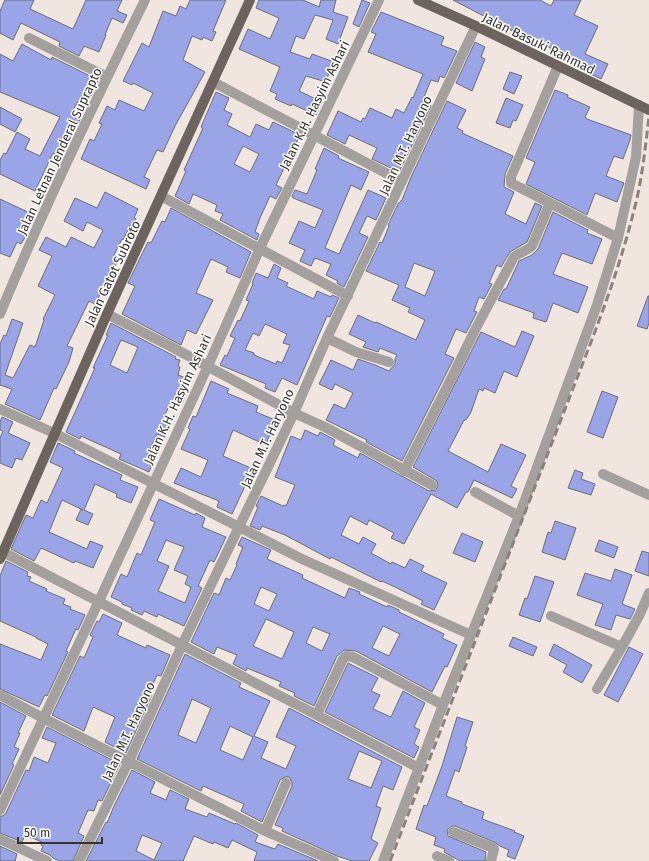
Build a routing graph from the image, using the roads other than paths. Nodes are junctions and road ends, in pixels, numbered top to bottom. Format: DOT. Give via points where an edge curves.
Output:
graph roads {
  1 [pos="145,0"];
  2 [pos="250,0"];
  3 [pos="379,0"];
  4 [pos="418,0"];
  5 [pos="476,26"];
  6 [pos="29,38"];
  7 [pos="558,66"];
  8 [pos="107,76"];
  9 [pos="213,82"];
  10 [pos="638,106"];
  11 [pos="649,110"];
  12 [pos="314,136"];
  13 [pos="402,181"];
  14 [pos="161,196"];
  15 [pos="550,203"];
  16 [pos="618,238"];
  17 [pos="260,248"];
  18 [pos="348,296"];
  19 [pos="0,314"];
  20 [pos="107,314"];
  21 [pos="327,338"];
  22 [pos="389,362"];
  23 [pos="208,366"];
  24 [pos="0,409"];
  25 [pos="294,413"];
  26 [pos="54,433"];
  27 [pos="404,471"];
  28 [pos="603,474"];
  29 [pos="153,483"];
  30 [pos="432,485"];
  31 [pos="475,492"];
  32 [pos="649,495"];
  33 [pos="519,516"];
  34 [pos="239,527"];
  35 [pos="2,555"];
  36 [pos="649,593"];
  37 [pos="99,601"];
  38 [pos="551,616"];
  39 [pos="471,635"];
  40 [pos="182,645"];
  41 [pos="622,647"];
  42 [pos="597,689"];
  43 [pos="0,695"];
  44 [pos="443,705"];
  45 [pos="317,714"];
  46 [pos="42,718"];
  47 [pos="129,761"];
  48 [pos="419,768"];
  49 [pos="286,783"];
  50 [pos="0,810"];
  51 [pos="265,831"];
  52 [pos="453,832"];
  53 [pos="0,839"];
  54 [pos="437,856"];
  55 [pos="46,861"];
  56 [pos="79,861"];
  57 [pos="334,861"];
  58 [pos="383,861"];
  59 [pos="449,861"];
  60 [pos="491,861"];
  1 -- 8 [label="street, Jalan Letnan Jenderal Suprapto"];
  2 -- 9 [label="main road, Jalan Gatot Subroto"];
  3 -- 12 [label="street, Jalan K.H. Hasyim Ashari"];
  4 -- 5 [label="main road, Jalan Basuki Rahmad"];
  5 -- 7 [label="main road, Jalan Basuki Rahmad"];
  5 -- 13 [label="street, Jalan M.T. Haryono"];
  6 -- 8 [label="street"];
  7 -- 10 [label="main road, Jalan Basuki Rahmad"];
  7 -- 15 [label="street" via="511,180 512,184"];
  8 -- 19 [label="street, Jalan Letnan Jenderal Suprapto" via="45,209"];
  9 -- 12 [label="street"];
  9 -- 14 [label="main road, Jalan Gatot Subroto"];
  10 -- 11 [label="main road, Jalan Basuki Rahmad"];
  10 -- 16 [label="street" via="636,157"];
  12 -- 13 [label="street"];
  12 -- 17 [label="street, Jalan K.H. Hasyim Ashari"];
  13 -- 18 [label="street, Jalan M.T. Haryono"];
  14 -- 17 [label="street"];
  14 -- 20 [label="main road, Jalan Gatot Subroto"];
  15 -- 16 [label="street"];
  15 -- 27 [label="street" via="532,246 514,257"];
  16 -- 33 [label="street" via="594,312"];
  17 -- 18 [label="street"];
  17 -- 23 [label="street, Jalan K.H. Hasyim Ashari"];
  18 -- 21 [label="street, Jalan M.T. Haryono"];
  20 -- 23 [label="street"];
  20 -- 26 [label="main road, Jalan Gatot Subroto"];
  21 -- 22 [label="street" via="356,352"];
  21 -- 25 [label="street, Jalan M.T. Haryono"];
  23 -- 25 [label="street"];
  23 -- 29 [label="street, Jalan K.H. Hasyim Ashari"];
  24 -- 26 [label="street"];
  25 -- 27 [label="street" via="325,427"];
  25 -- 34 [label="street, Jalan M.T. Haryono"];
  26 -- 29 [label="street"];
  26 -- 35 [label="main road, Jalan Gatot Subroto"];
  27 -- 30 [label="street"];
  28 -- 32 [label="street"];
  29 -- 34 [label="street"];
  29 -- 37 [label="street, Jalan K.H. Hasyim Ashari"];
  31 -- 33 [label="street"];
  33 -- 39 [label="street"];
  34 -- 39 [label="street" via="302,559"];
  34 -- 40 [label="street, Jalan M.T. Haryono"];
  35 -- 37 [label="street"];
  36 -- 41 [label="street"];
  37 -- 40 [label="street"];
  37 -- 46 [label="street, Jalan K.H. Hasyim Ashari"];
  38 -- 41 [label="street"];
  39 -- 44 [label="street"];
  40 -- 45 [label="street"];
  40 -- 47 [label="street, Jalan M.T. Haryono"];
  41 -- 42 [label="street"];
  43 -- 46 [label="street"];
  44 -- 45 [label="street" via="353,657 346,656"];
  44 -- 48 [label="street"];
  45 -- 48 [label="street"];
  46 -- 47 [label="street"];
  46 -- 50 [label="street, Jalan K.H. Hasyim Ashari"];
  47 -- 51 [label="street"];
  47 -- 56 [label="street, Jalan M.T. Haryono"];
  48 -- 58 [label="street"];
  49 -- 51 [label="street"];
  51 -- 57 [label="street"];
  52 -- 60 [label="street" via="494,849"];
  53 -- 55 [label="street"];
  54 -- 59 [label="street"];
}
